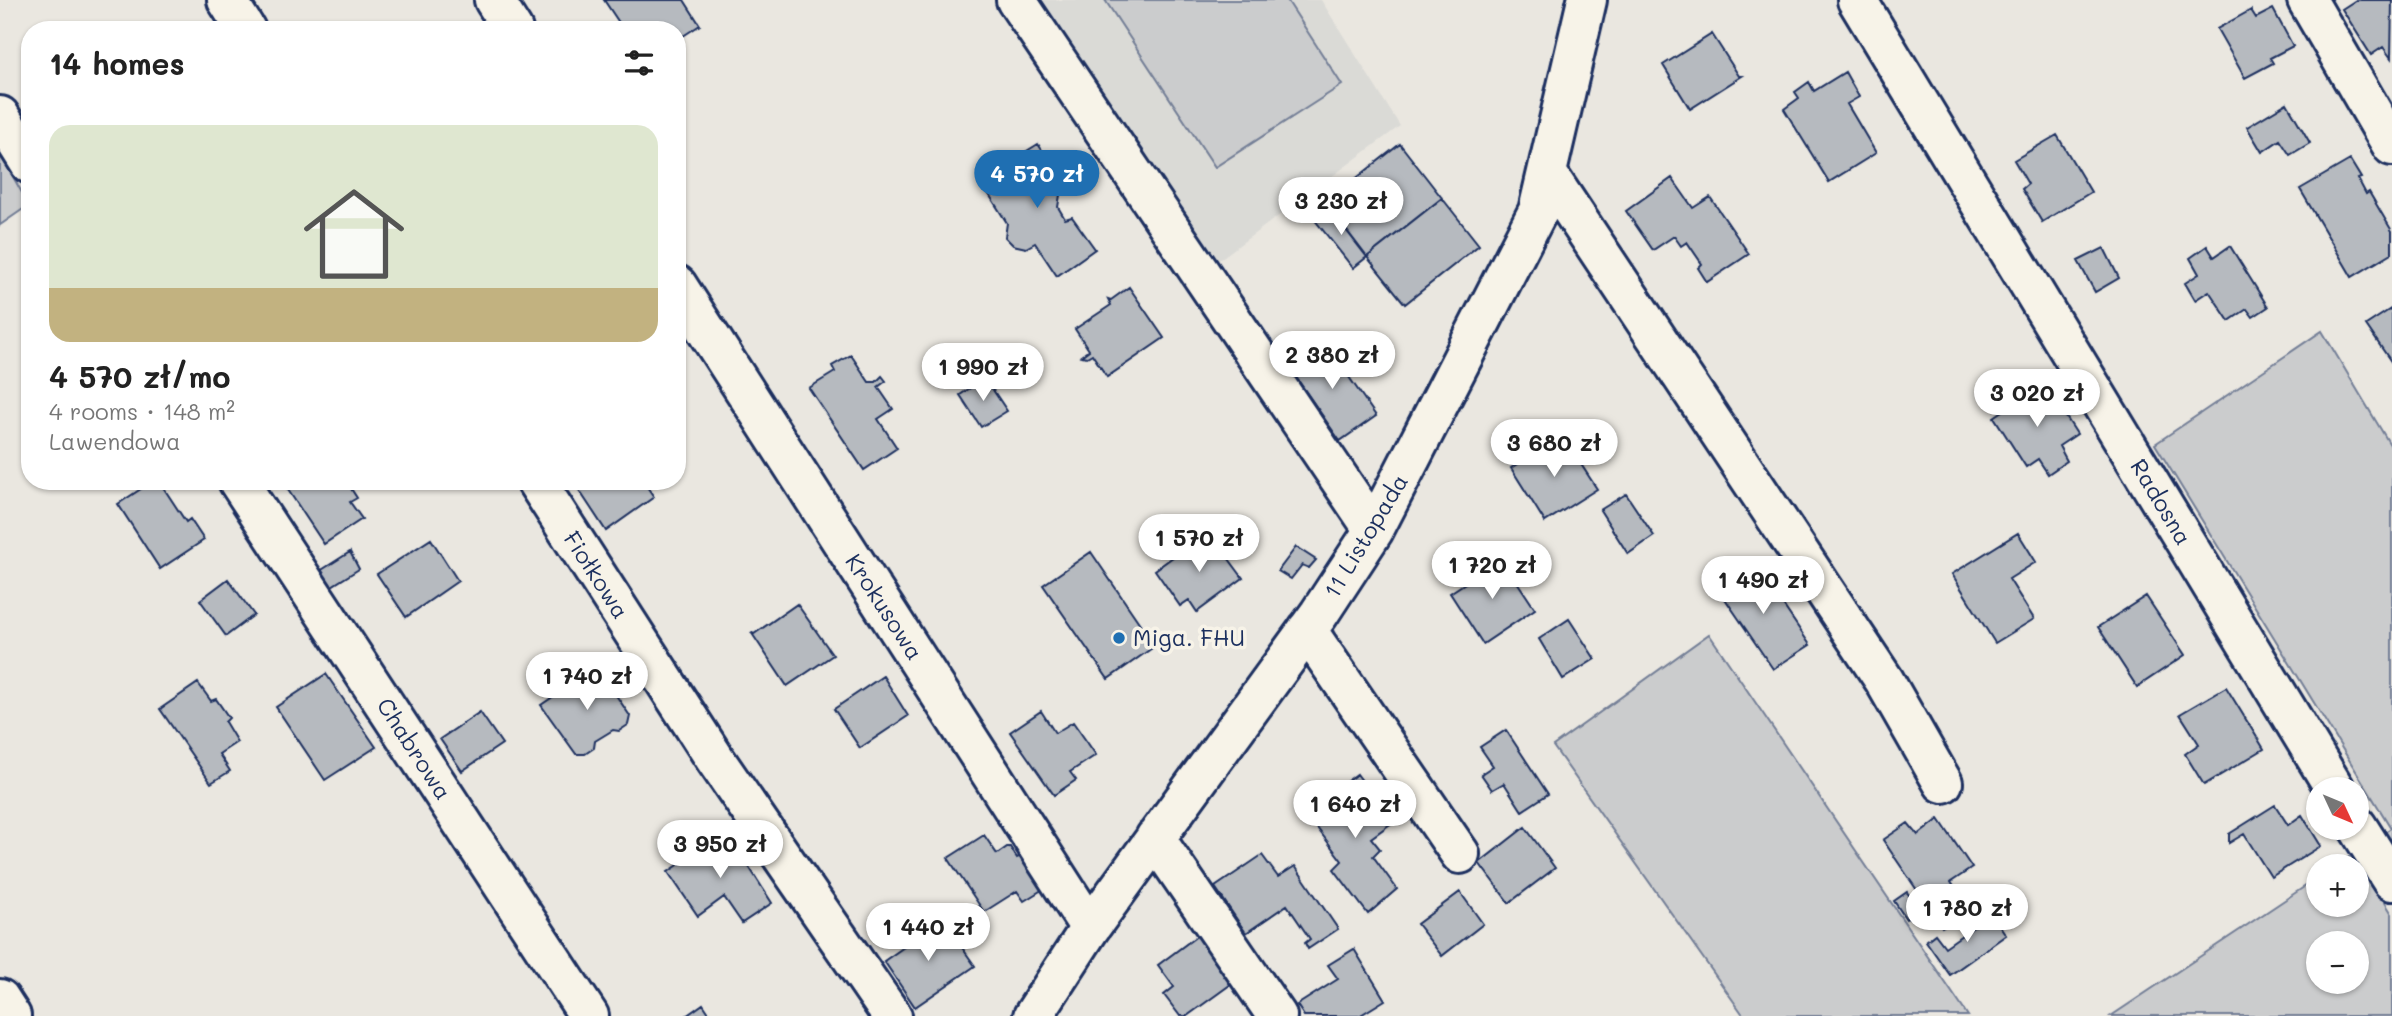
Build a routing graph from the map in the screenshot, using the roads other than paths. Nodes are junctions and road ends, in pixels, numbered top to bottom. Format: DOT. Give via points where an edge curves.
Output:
graph roads {
  1 [pos="227,0"];
  2 [pos="494,0"];
  3 [pos="1016,0"];
  4 [pos="1587,0"];
  5 [pos="1857,0"];
  6 [pos="2307,0"];
  7 [pos="240,21"];
  8 [pos="507,21"];
  9 [pos="0,116"];
  10 [pos="2392,146"];
  11 [pos="21,150"];
  12 [pos="1547,173"];
  13 [pos="686,299"];
  14 [pos="244,490"];
  15 [pos="542,490"];
  16 [pos="1374,530"];
  17 [pos="1307,630"];
  18 [pos="2328,777"];
  19 [pos="1943,783"];
  20 [pos="1155,838"];
  21 [pos="2366,840"];
  22 [pos="1460,855"];
  23 [pos="2392,881"];
  24 [pos="1090,928"];
  25 [pos="0,999"];
  26 [pos="11,1016"];
  27 [pos="589,1016"];
  28 [pos="892,1016"];
  29 [pos="1033,1016"];
  30 [pos="1277,1016"];
  1 -- 7 [label="street"];
  2 -- 8 [label="street"];
  3 -- 16 [label="street"];
  4 -- 12 [label="street, 11 Listopada"];
  5 -- 18 [label="street, Radosna"];
  6 -- 10 [label="street"];
  9 -- 11 [label="street"];
  12 -- 16 [label="street, 11 Listopada" via="1538,211"];
  12 -- 19 [label="street" via="1884,680"];
  13 -- 24 [label="street, Krokusowa"];
  14 -- 27 [label="street, Chabrowa"];
  15 -- 28 [label="street, Fiołkowa" via="715,759"];
  16 -- 17 [label="street, 11 Listopada"];
  17 -- 20 [label="street, 11 Listopada"];
  17 -- 22 [label="street"];
  20 -- 24 [label="street, 11 Listopada"];
  20 -- 30 [label="street"];
  21 -- 23 [label="street"];
  24 -- 29 [label="street, 11 Listopada"];
  25 -- 26 [label="street"];
}
